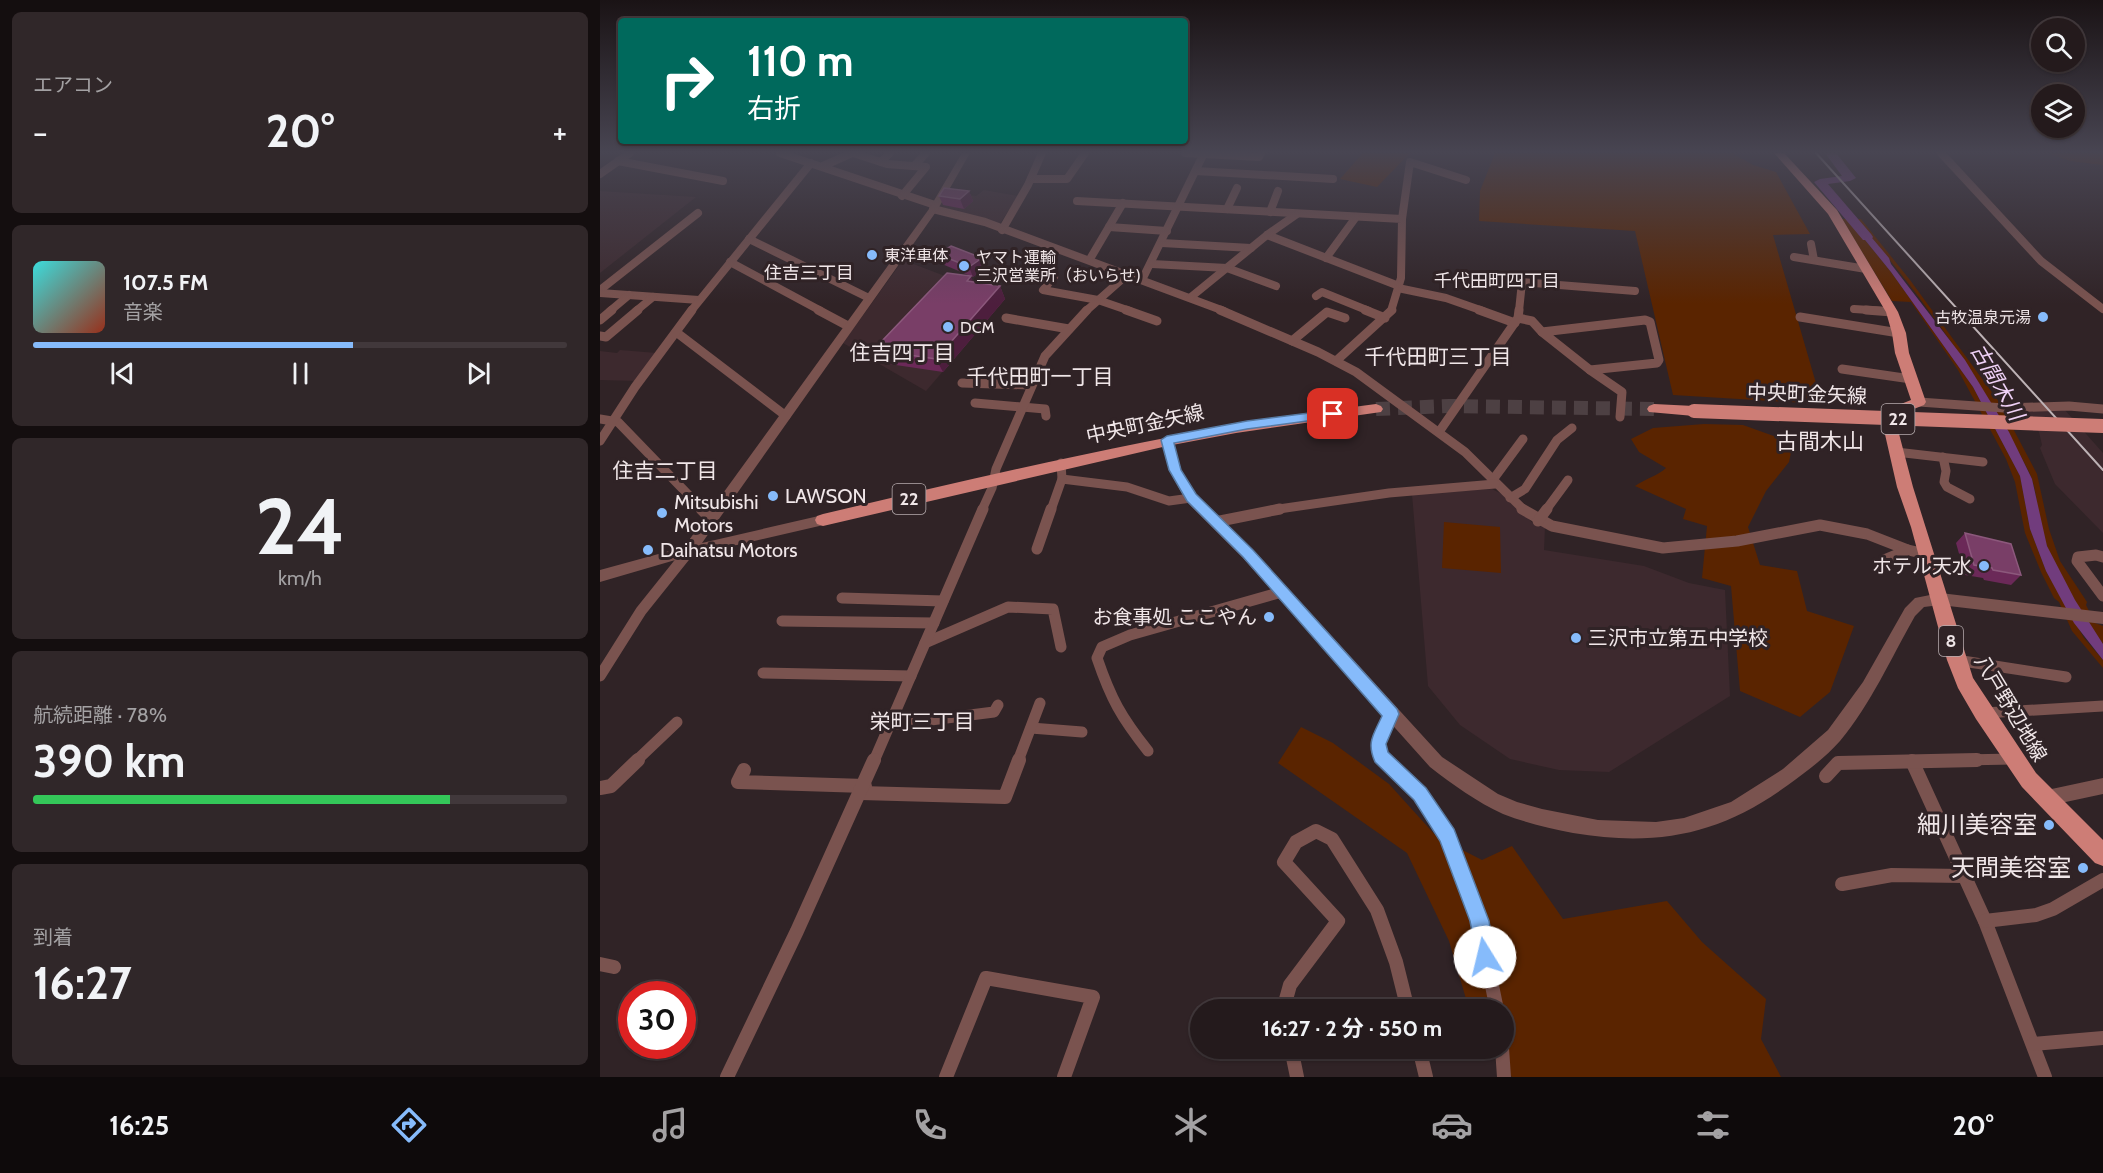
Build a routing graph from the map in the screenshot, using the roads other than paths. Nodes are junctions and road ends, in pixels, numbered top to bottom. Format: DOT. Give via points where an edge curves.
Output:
graph roads {
  1 [pos="778,203"];
  2 [pos="923,203"];
  3 [pos="936,203"];
  4 [pos="1017,203"];
  5 [pos="1123,203"];
  6 [pos="1127,203"];
  7 [pos="1181,203"];
  8 [pos="1230,203"];
  9 [pos="1273,203"];
  10 [pos="1404,203"];
  11 [pos="1826,203"];
  12 [pos="1988,203"];
  13 [pos="934,207"];
  14 [pos="1179,207"];
  15 [pos="1227,209"];
  16 [pos="1270,212"];
  17 [pos="698,213"];
  18 [pos="1297,213"];
  19 [pos="1356,217"];
  20 [pos="1402,219"];
  21 [pos="1109,227"];
  22 [pos="1002,230"];
  23 [pos="1167,231"];
  24 [pos="1267,235"];
  25 [pos="749,239"];
  26 [pos="1162,243"];
  27 [pos="1811,244"];
  28 [pos="1251,248"];
  29 [pos="1794,257"];
  30 [pos="1326,258"];
  31 [pos="1090,259"];
  32 [pos="1814,260"];
  33 [pos="730,262"];
  34 [pos="1152,264"];
  35 [pos="1227,268"];
  36 [pos="1866,269"];
  37 [pos="1129,273"];
  38 [pos="1054,278"];
  39 [pos="1143,278"];
  40 [pos="1276,286"];
  41 [pos="1399,287"];
  42 [pos="1635,291"];
  43 [pos="600,292"];
  44 [pos="629,295"];
  45 [pos="1317,296"];
  46 [pos="653,297"];
  47 [pos="1191,297"];
  48 [pos="869,298"];
  49 [pos="699,300"];
  50 [pos="1098,300"];
  51 [pos="1854,309"];
  52 [pos="2103,309"];
  53 [pos="1892,312"];
  54 [pos="1800,317"];
  55 [pos="1006,318"];
  56 [pos="1345,318"];
  57 [pos="1385,318"];
  58 [pos="600,320"];
  59 [pos="1156,321"];
  60 [pos="1516,321"];
  61 [pos="848,326"];
  62 [pos="1069,329"];
  63 [pos="676,332"];
  64 [pos="1542,332"];
  65 [pos="1899,333"];
  66 [pos="600,336"];
  67 [pos="1292,340"];
  68 [pos="1336,361"];
  69 [pos="1842,369"];
  70 [pos="1590,370"];
  71 [pos="1911,379"];
  72 [pos="963,383"];
  73 [pos="1031,385"];
  74 [pos="1919,402"];
  75 [pos="975,403"];
  76 [pos="1023,406"];
  77 [pos="1376,409"];
  78 [pos="2103,409"];
  79 [pos="1654,410"];
  80 [pos="786,416"];
  81 [pos="1046,416"];
  82 [pos="1620,417"];
  83 [pos="600,419"];
  84 [pos="614,421"];
  85 [pos="2103,426"];
  86 [pos="1572,428"];
  87 [pos="1439,432"];
  88 [pos="1523,439"];
  89 [pos="1167,440"];
  90 [pos="600,441"];
  91 [pos="1896,452"];
  92 [pos="1943,457"];
  93 [pos="1983,462"];
  94 [pos="1062,471"];
  95 [pos="995,478"];
  96 [pos="1568,480"];
  97 [pos="1493,483"];
  98 [pos="1191,498"];
  99 [pos="1510,498"];
  100 [pos="1970,499"];
  101 [pos="712,520"];
  102 [pos="823,520"];
  103 [pos="1538,521"];
  104 [pos="1215,522"];
  105 [pos="1037,549"];
  106 [pos="689,551"];
  107 [pos="1917,552"];
  108 [pos="2103,557"];
  109 [pos="1884,560"];
  110 [pos="600,576"];
  111 [pos="1282,592"];
  112 [pos="2103,596"];
  113 [pos="842,598"];
  114 [pos="1940,599"];
  115 [pos="943,601"];
  116 [pos="2096,617"];
  117 [pos="782,621"];
  118 [pos="934,623"];
  119 [pos="925,644"];
  120 [pos="1062,647"];
  121 [pos="1956,660"];
  122 [pos="763,673"];
  123 [pos="600,676"];
  124 [pos="911,676"];
  125 [pos="2066,677"];
  126 [pos="1040,703"];
  127 [pos="998,705"];
  128 [pos="2103,706"];
  129 [pos="1983,713"];
  130 [pos="1391,714"];
  131 [pos="677,722"];
  132 [pos="891,725"];
  133 [pos="1031,728"];
  134 [pos="1082,732"];
  135 [pos="1148,751"];
  136 [pos="2013,759"];
  137 [pos="1912,761"];
  138 [pos="744,770"];
  139 [pos="1826,776"];
  140 [pos="2103,786"];
  141 [pos="600,788"];
  142 [pos="863,790"];
  143 [pos="2047,798"];
  144 [pos="2103,855"];
  145 [pos="1964,876"];
  146 [pos="2103,880"];
  147 [pos="1842,884"];
  148 [pos="1985,921"];
  149 [pos="1286,999"];
  150 [pos="1405,999"];
  151 [pos="1495,999"];
  152 [pos="2103,1038"];
  153 [pos="2033,1044"];
  154 [pos="1293,1059"];
  155 [pos="1422,1059"];
  156 [pos="1503,1059"];
  157 [pos="728,1077"];
  158 [pos="946,1077"];
  159 [pos="1064,1077"];
  160 [pos="1297,1077"];
  161 [pos="1426,1077"];
  162 [pos="1504,1077"];
  163 [pos="2045,1077"];
  1 -- 25 [label="street"];
  2 -- 13 [label="street"];
  3 -- 13 [label="street"];
  4 -- 22 [label="street"];
  5 -- 21 [label="street"];
  6 -- 14 [label="street"];
  7 -- 14 [label="street"];
  8 -- 15 [label="street"];
  9 -- 16 [label="street"];
  10 -- 20 [label="street"];
  11 -- 36 [label="main road"];
  12 -- 52 [label="street" via="2041,261"];
  13 -- 22 [label="street"];
  13 -- 48 [label="street"];
  14 -- 15 [label="street"];
  14 -- 23 [label="street"];
  15 -- 16 [label="street"];
  16 -- 18 [label="street"];
  17 -- 43 [label="street"];
  18 -- 19 [label="street"];
  18 -- 24 [label="street"];
  19 -- 20 [label="street"];
  19 -- 30 [label="street"];
  20 -- 41 [label="street"];
  21 -- 23 [label="street"];
  21 -- 31 [label="street"];
  22 -- 31 [label="street"];
  23 -- 26 [label="street"];
  24 -- 28 [label="street"];
  24 -- 30 [label="street"];
  25 -- 33 [label="street"];
  25 -- 48 [label="street"];
  26 -- 28 [label="street"];
  26 -- 34 [label="street"];
  27 -- 32 [label="street"];
  28 -- 35 [label="street"];
  29 -- 32 [label="street"];
  30 -- 41 [label="street"];
  31 -- 37 [label="street"];
  32 -- 36 [label="street"];
  33 -- 49 [label="street"];
  33 -- 61 [label="street"];
  34 -- 35 [label="street"];
  34 -- 39 [label="street"];
  35 -- 40 [label="street"];
  35 -- 47 [label="street"];
  36 -- 53 [label="main road"];
  37 -- 39 [label="street"];
  37 -- 50 [label="street"];
  38 -- 50 [label="street" via="1043,290"];
  39 -- 47 [label="street"];
  41 -- 57 [label="street" via="1395,306"];
  41 -- 60 [label="street"];
  42 -- 60 [label="street" via="1522,282"];
  43 -- 44 [label="street"];
  44 -- 46 [label="street"];
  44 -- 58 [label="street"];
  45 -- 57 [label="street" via="1322,292"];
  46 -- 49 [label="street"];
  46 -- 66 [label="street" via="606,337"];
  47 -- 67 [label="street"];
  48 -- 61 [label="street"];
  49 -- 63 [label="street"];
  50 -- 59 [label="street"];
  50 -- 62 [label="street"];
  51 -- 53 [label="street"];
  53 -- 65 [label="main road"];
  54 -- 65 [label="street"];
  55 -- 62 [label="street"];
  56 -- 67 [label="street" via="1327,312"];
  57 -- 68 [label="street"];
  60 -- 64 [label="street" via="1532,321"];
  60 -- 87 [label="street"];
  61 -- 80 [label="street"];
  62 -- 73 [label="street" via="1045,356"];
  63 -- 80 [label="street"];
  63 -- 84 [label="street"];
  64 -- 70 [label="street"];
  64 -- 70 [label="street" via="1650,322 1658,363"];
  65 -- 71 [label="main road"];
  67 -- 68 [label="street"];
  68 -- 87 [label="street" via="1369,380"];
  69 -- 71 [label="street"];
  70 -- 82 [label="street" via="1622,392"];
  71 -- 74 [label="main road"];
  72 -- 73 [label="street"];
  73 -- 76 [label="street"];
  74 -- 78 [label="street"];
  74 -- 91 [label="main road, 八戸野辺地線 / 8" via="1892,415"];
  75 -- 76 [label="street"];
  76 -- 81 [label="street" via="1044,409"];
  76 -- 95 [label="street"];
  77 -- 89 [label="main road, 中央町金矢線 / 22" via="1247,425"];
  79 -- 85 [label="main road, 中央町金矢線 / 22, bridge"];
  80 -- 101 [label="street"];
  83 -- 84 [label="street"];
  84 -- 90 [label="street"];
  84 -- 101 [label="street"];
  86 -- 99 [label="street" via="1558,438 1524,490"];
  87 -- 97 [label="street" via="1471,456"];
  88 -- 97 [label="street"];
  89 -- 94 [label="main road, 中央町金矢線 / 22"];
  89 -- 98 [label="street" via="1175,470"];
  91 -- 92 [label="street"];
  91 -- 107 [label="main road, 八戸野辺地線 / 8"];
  92 -- 93 [label="street"];
  92 -- 100 [label="street" via="1947,487"];
  94 -- 95 [label="main road, 中央町金矢線 / 22"];
  94 -- 98 [label="street" via="1169,501"];
  94 -- 105 [label="street"];
  95 -- 102 [label="main road, 22"];
  95 -- 115 [label="street"];
  96 -- 103 [label="street"];
  97 -- 99 [label="street"];
  97 -- 104 [label="street" via="1418,489"];
  98 -- 104 [label="street"];
  99 -- 103 [label="street"];
  101 -- 106 [label="street"];
  102 -- 106 [label="street"];
  103 -- 107 [label="street" via="1663,548 1737,541 1820,525 1867,534"];
  104 -- 111 [label="street"];
  106 -- 110 [label="street"];
  106 -- 123 [label="street" via="626,631"];
  107 -- 109 [label="street"];
  107 -- 114 [label="main road, 八戸野辺地線 / 8"];
  108 -- 112 [label="street" via="2083,555 2077,561"];
  111 -- 130 [label="street"];
  111 -- 135 [label="street" via="1130,635 1102,647 1097,658 1111,698"];
  113 -- 115 [label="street"];
  114 -- 116 [label="street"];
  114 -- 121 [label="main road, 八戸野辺地線 / 8"];
  114 -- 130 [label="street" via="1920,602 1910,612 1840,729 1815,755 1778,785 1739,809 1682,827 1630,832 1588,828 1504,806 1469,787 1436,762"];
  115 -- 118 [label="street"];
  117 -- 118 [label="street"];
  118 -- 119 [label="street"];
  119 -- 120 [label="street" via="1008,607 1053,609"];
  119 -- 124 [label="street"];
  121 -- 125 [label="street"];
  121 -- 129 [label="main road, 八戸野辺地線 / 8"];
  122 -- 124 [label="street"];
  124 -- 132 [label="street"];
  126 -- 133 [label="street"];
  127 -- 132 [label="street" via="994,712"];
  128 -- 129 [label="street"];
  129 -- 136 [label="main road, 八戸野辺地線 / 8"];
  130 -- 151 [label="street" via="1377,744 1381,756 1420,794 1448,836 1479,921"];
  131 -- 141 [label="street" via="611,786"];
  132 -- 142 [label="street"];
  133 -- 134 [label="street"];
  133 -- 142 [label="street" via="1005,797"];
  136 -- 137 [label="street"];
  136 -- 143 [label="main road, 八戸野辺地線 / 8"];
  137 -- 139 [label="street" via="1838,763"];
  137 -- 145 [label="street"];
  138 -- 142 [label="street" via="738,782"];
  140 -- 143 [label="street"];
  142 -- 157 [label="street"];
  143 -- 144 [label="main road, 八戸野辺地線 / 8"];
  145 -- 147 [label="street" via="1892,874"];
  145 -- 148 [label="street"];
  146 -- 148 [label="street" via="2036,915"];
  148 -- 153 [label="street"];
  149 -- 150 [label="street" via="1290,985 1338,921 1284,862 1290,847 1316,831 1332,839 1377,910"];
  152 -- 153 [label="street"];
  153 -- 163 [label="street"];
  154 -- 160 [label="street"];
  155 -- 161 [label="street"];
  156 -- 162 [label="street"];
  158 -- 159 [label="street" via="986,978 1093,997"];
}
